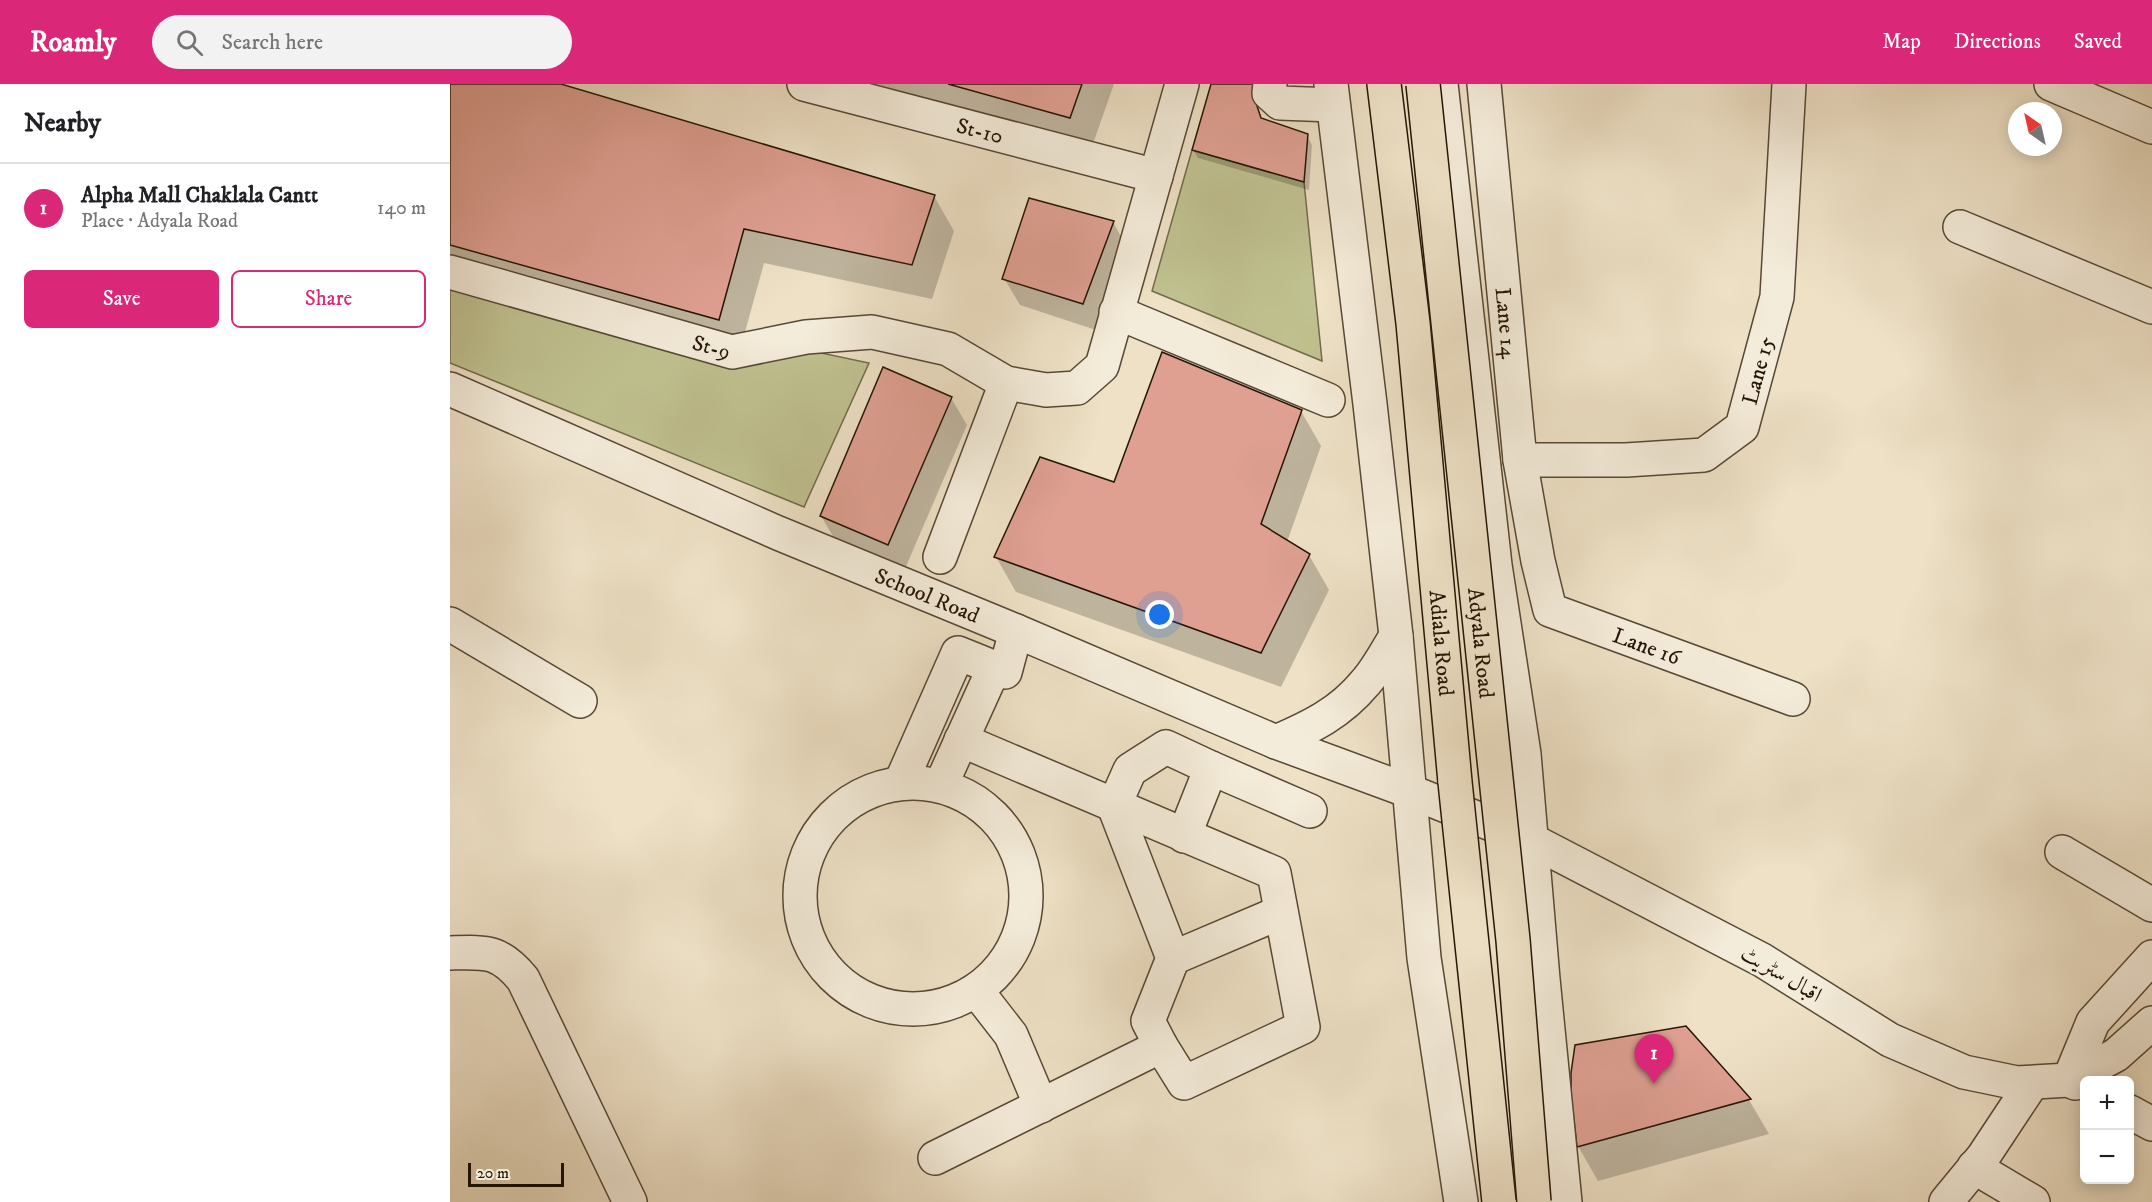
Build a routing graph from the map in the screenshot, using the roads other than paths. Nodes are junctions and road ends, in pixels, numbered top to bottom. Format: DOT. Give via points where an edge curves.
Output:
graph roads {
  1 [pos="804,84"];
  2 [pos="1182,84"];
  3 [pos="1270,84"];
  4 [pos="1383,84"];
  5 [pos="1423,84"];
  6 [pos="1441,84"];
  7 [pos="1484,84"];
  8 [pos="1790,84"];
  9 [pos="2052,84"];
  10 [pos="1332,95"];
  11 [pos="2152,127"];
  12 [pos="1156,176"];
  13 [pos="1960,227"];
  14 [pos="450,272"];
  15 [pos="2152,307"];
  16 [pos="1116,312"];
  17 [pos="1006,383"];
  18 [pos="450,389"];
  19 [pos="1328,400"];
  20 [pos="1520,460"];
  21 [pos="940,557"];
  22 [pos="1538,561"];
  23 [pos="450,624"];
  24 [pos="1016,631"];
  25 [pos="1396,636"];
  26 [pos="994,668"];
  27 [pos="1793,699"];
  28 [pos="579,701"];
  29 [pos="961,740"];
  30 [pos="1276,742"];
  31 [pos="1211,768"];
  32 [pos="901,782"];
  33 [pos="941,785"];
  34 [pos="1409,791"];
  35 [pos="1114,806"];
  36 [pos="1310,811"];
  37 [pos="1184,836"];
  38 [pos="1530,840"];
  39 [pos="2062,852"];
  40 [pos="2152,905"];
  41 [pos="1281,912"];
  42 [pos="450,953"];
  43 [pos="2152,957"];
  44 [pos="1173,958"];
  45 [pos="976,990"];
  46 [pos="2152,1023"];
  47 [pos="1161,1046"];
  48 [pos="2032,1083"];
  49 [pos="2077,1084"];
  50 [pos="1041,1106"];
  51 [pos="2134,1114"];
  52 [pos="2152,1124"];
  53 [pos="935,1158"];
  54 [pos="1974,1167"];
  55 [pos="630,1202"];
  56 [pos="1461,1202"];
  57 [pos="1499,1202"];
  58 [pos="1534,1202"];
  59 [pos="1565,1202"];
  60 [pos="1946,1202"];
  61 [pos="2033,1202"];
  1 -- 12 [label="street, St-10"];
  2 -- 12 [label="street"];
  3 -- 10 [label="street" via="1269,93 1280,103"];
  4 -- 57 [label="main road, Adiala Road, bridge" via="1413,323"];
  5 -- 58 [label="main road, Adyala Road, bridge" via="1513,940"];
  6 -- 38 [label="street" via="1495,565 1524,754"];
  7 -- 20 [label="street, Lane 14"];
  8 -- 20 [label="street, Lane 15" via="1777,297 1742,427 1704,455"];
  9 -- 11 [label="street"];
  10 -- 25 [label="street"];
  12 -- 16 [label="street"];
  13 -- 15 [label="street"];
  14 -- 17 [label="street, St-9" via="732,352 806,337 872,332 948,349"];
  16 -- 17 [label="street" via="1102,366 1077,388 1046,390"];
  16 -- 19 [label="street"];
  17 -- 21 [label="street"];
  18 -- 24 [label="street, School Road" via="778,533"];
  20 -- 22 [label="street, Lane 14"];
  22 -- 27 [label="street, Lane 16" via="1550,610"];
  23 -- 28 [label="street"];
  24 -- 26 [label="street" via="1005,672"];
  24 -- 30 [label="street, School Road"];
  25 -- 30 [label="street" via="1366,683 1344,705 1318,723"];
  25 -- 34 [label="street"];
  26 -- 29 [label="street"];
  26 -- 32 [label="street" via="958,653"];
  29 -- 33 [label="street"];
  29 -- 35 [label="street"];
  30 -- 34 [label="street, School Road"];
  31 -- 35 [label="street" via="1166,747 1130,770"];
  31 -- 36 [label="street"];
  31 -- 37 [label="street"];
  32 -- 33 [label="street"];
  32 -- 45 [label="street" via="863,793 831,816 808,849 798,888 802,927 820,963 848,991 884,1007 924,1010 963,999"];
  33 -- 45 [label="street" via="977,801 1006,828 1023,864 1027,904 1017,942 995,975"];
  34 -- 38 [label="street, اقبال سٹریٹ"];
  34 -- 56 [label="street" via="1424,958"];
  35 -- 37 [label="street"];
  35 -- 44 [label="street"];
  37 -- 41 [label="street" via="1274,873"];
  38 -- 48 [label="street, اقبال سٹریٹ" via="1762,960 1890,1040 1964,1072"];
  38 -- 59 [label="street"];
  39 -- 40 [label="street"];
  41 -- 44 [label="street"];
  41 -- 47 [label="street" via="1303,1028 1184,1083"];
  42 -- 55 [label="street" via="486,952 509,962 523,979"];
  43 -- 49 [label="street" via="2093,1022"];
  44 -- 47 [label="street" via="1148,1021"];
  45 -- 50 [label="street" via="1011,1035"];
  46 -- 49 [label="street, اقبال سٹریٹ"];
  47 -- 50 [label="street"];
  48 -- 49 [label="street, اقبال سٹریٹ"];
  48 -- 54 [label="street"];
  50 -- 53 [label="street"];
  51 -- 52 [label="street"];
  54 -- 60 [label="street"];
  54 -- 61 [label="street"];
}
